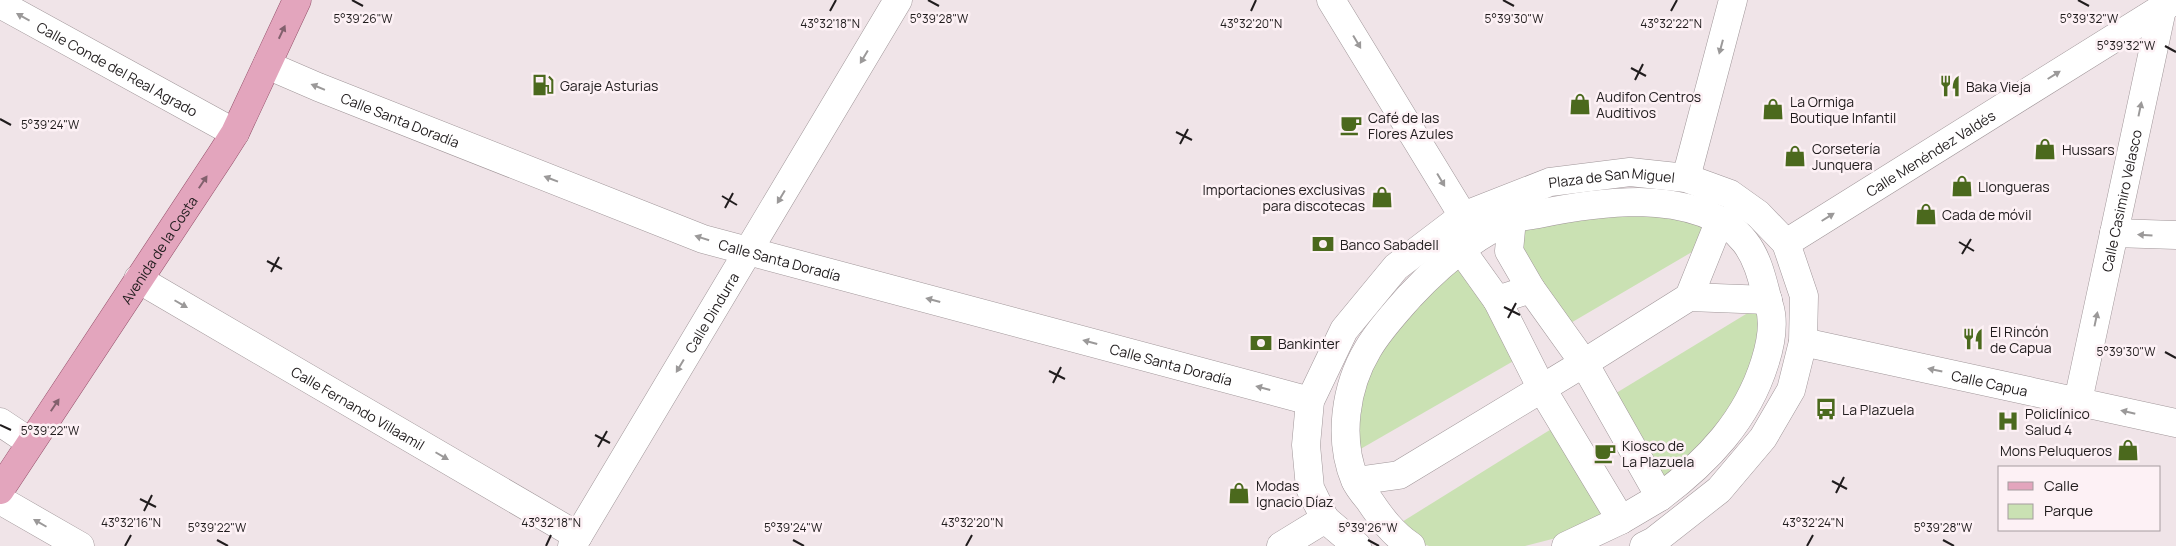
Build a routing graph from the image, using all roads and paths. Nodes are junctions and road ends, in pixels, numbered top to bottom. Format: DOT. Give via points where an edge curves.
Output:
graph roads {
  1 [pos="297,0"];
  2 [pos="898,0"];
  3 [pos="1331,0"];
  4 [pos="1733,0"];
  5 [pos="2167,3"];
  6 [pos="0,4"];
  7 [pos="267,65"];
  8 [pos="235,132"];
  9 [pos="1686,178"];
  10 [pos="1463,216"];
  11 [pos="1512,219"];
  12 [pos="1720,220"];
  13 [pos="2114,232"];
  14 [pos="2176,235"];
  15 [pos="1786,243"];
  16 [pos="749,251"];
  17 [pos="1462,251"];
  18 [pos="138,279"];
  19 [pos="1531,289"];
  20 [pos="1688,296"];
  21 [pos="1497,300"];
  22 [pos="1771,309"];
  23 [pos="1803,342"];
  24 [pos="1584,363"];
  25 [pos="1542,389"];
  26 [pos="1310,401"];
  27 [pos="2078,401"];
  28 [pos="0,422"];
  29 [pos="2176,423"];
  30 [pos="30,442"];
  31 [pos="1356,481"];
  32 [pos="0,490"];
  33 [pos="1660,498"];
  34 [pos="0,500"];
  35 [pos="1325,519"];
  36 [pos="1621,520"];
  37 [pos="575,541"];
  38 [pos="1652,544"];
  39 [pos="80,546"];
  40 [pos="1281,546"];
  41 [pos="1357,546"];
  42 [pos="1411,546"];
  43 [pos="1566,546"];
  7 -- 1 [label="main road, Avenida de la Costa, one-way"];
  2 -- 16 [label="street, Calle Dindurra, one-way"];
  3 -- 10 [label="street, one-way"];
  4 -- 9 [label="street, one-way"];
  13 -- 5 [label="street, Calle Casimiro Velasco, one-way"];
  15 -- 5 [label="street, Calle Menéndez Valdés, one-way"];
  8 -- 6 [label="street, Calle Conde del Real Agrado, one-way"];
  7 -- 8 [label="main road, Avenida de la Costa"];
  16 -- 7 [label="street, Calle Santa Doradía, one-way" via="703,239"];
  18 -- 8 [label="main road, Avenida de la Costa, one-way"];
  9 -- 10 [label="street, Plaza de San Miguel" via="1630,172 1550,182"];
  9 -- 15 [label="street, Plaza de San Miguel" via="1730,194 1758,214"];
  10 -- 26 [label="street, Plaza de San Miguel" via="1396,267 1344,330"];
  11 -- 12 [label="street" via="1574,207 1658,202"];
  11 -- 17 [label="street"];
  11 -- 19 [label="street" via="1509,251"];
  12 -- 20 [label="street"];
  12 -- 22 [label="street" via="1746,243 1760,268"];
  14 -- 13 [label="street, one-way"];
  27 -- 13 [label="street, Calle Casimiro Velasco, one-way"];
  15 -- 23 [label="street, Plaza de San Miguel" via="1804,296"];
  26 -- 16 [label="street, Calle Santa Doradía, one-way"];
  16 -- 37 [label="street, Calle Dindurra, one-way"];
  17 -- 21 [label="street"];
  17 -- 31 [label="street" via="1432,273 1394,315 1368,348 1358,367 1348,401 1346,444"];
  30 -- 18 [label="main road, Avenida de la Costa, one-way"];
  18 -- 37 [label="street, Calle Fernando Villaamil, one-way"];
  19 -- 21 [label="street"];
  19 -- 24 [label="street"];
  20 -- 22 [label="street"];
  20 -- 24 [label="street"];
  21 -- 25 [label="street"];
  22 -- 33 [label="street" via="1768,351 1760,378 1741,417 1712,450"];
  27 -- 23 [label="street, Calle Capua, one-way"];
  23 -- 38 [label="street, Plaza de San Miguel" via="1791,390 1763,438 1719,490"];
  24 -- 25 [label="street"];
  24 -- 33 [label="street"];
  25 -- 31 [label="street" via="1399,475"];
  25 -- 36 [label="street"];
  26 -- 35 [label="street, Plaza de San Miguel" via="1306,445 1310,488"];
  29 -- 27 [label="street, Calle Capua, one-way"];
  28 -- 30 [label="street"];
  30 -- 32 [label="main road, Avenida de la Costa"];
  31 -- 42 [label="street" via="1394,534"];
  33 -- 36 [label="street"];
  39 -- 34 [label="street, one-way"];
  35 -- 40 [label="street"];
  35 -- 41 [label="street, Plaza de San Miguel"];
  36 -- 43 [label="street"];
}
